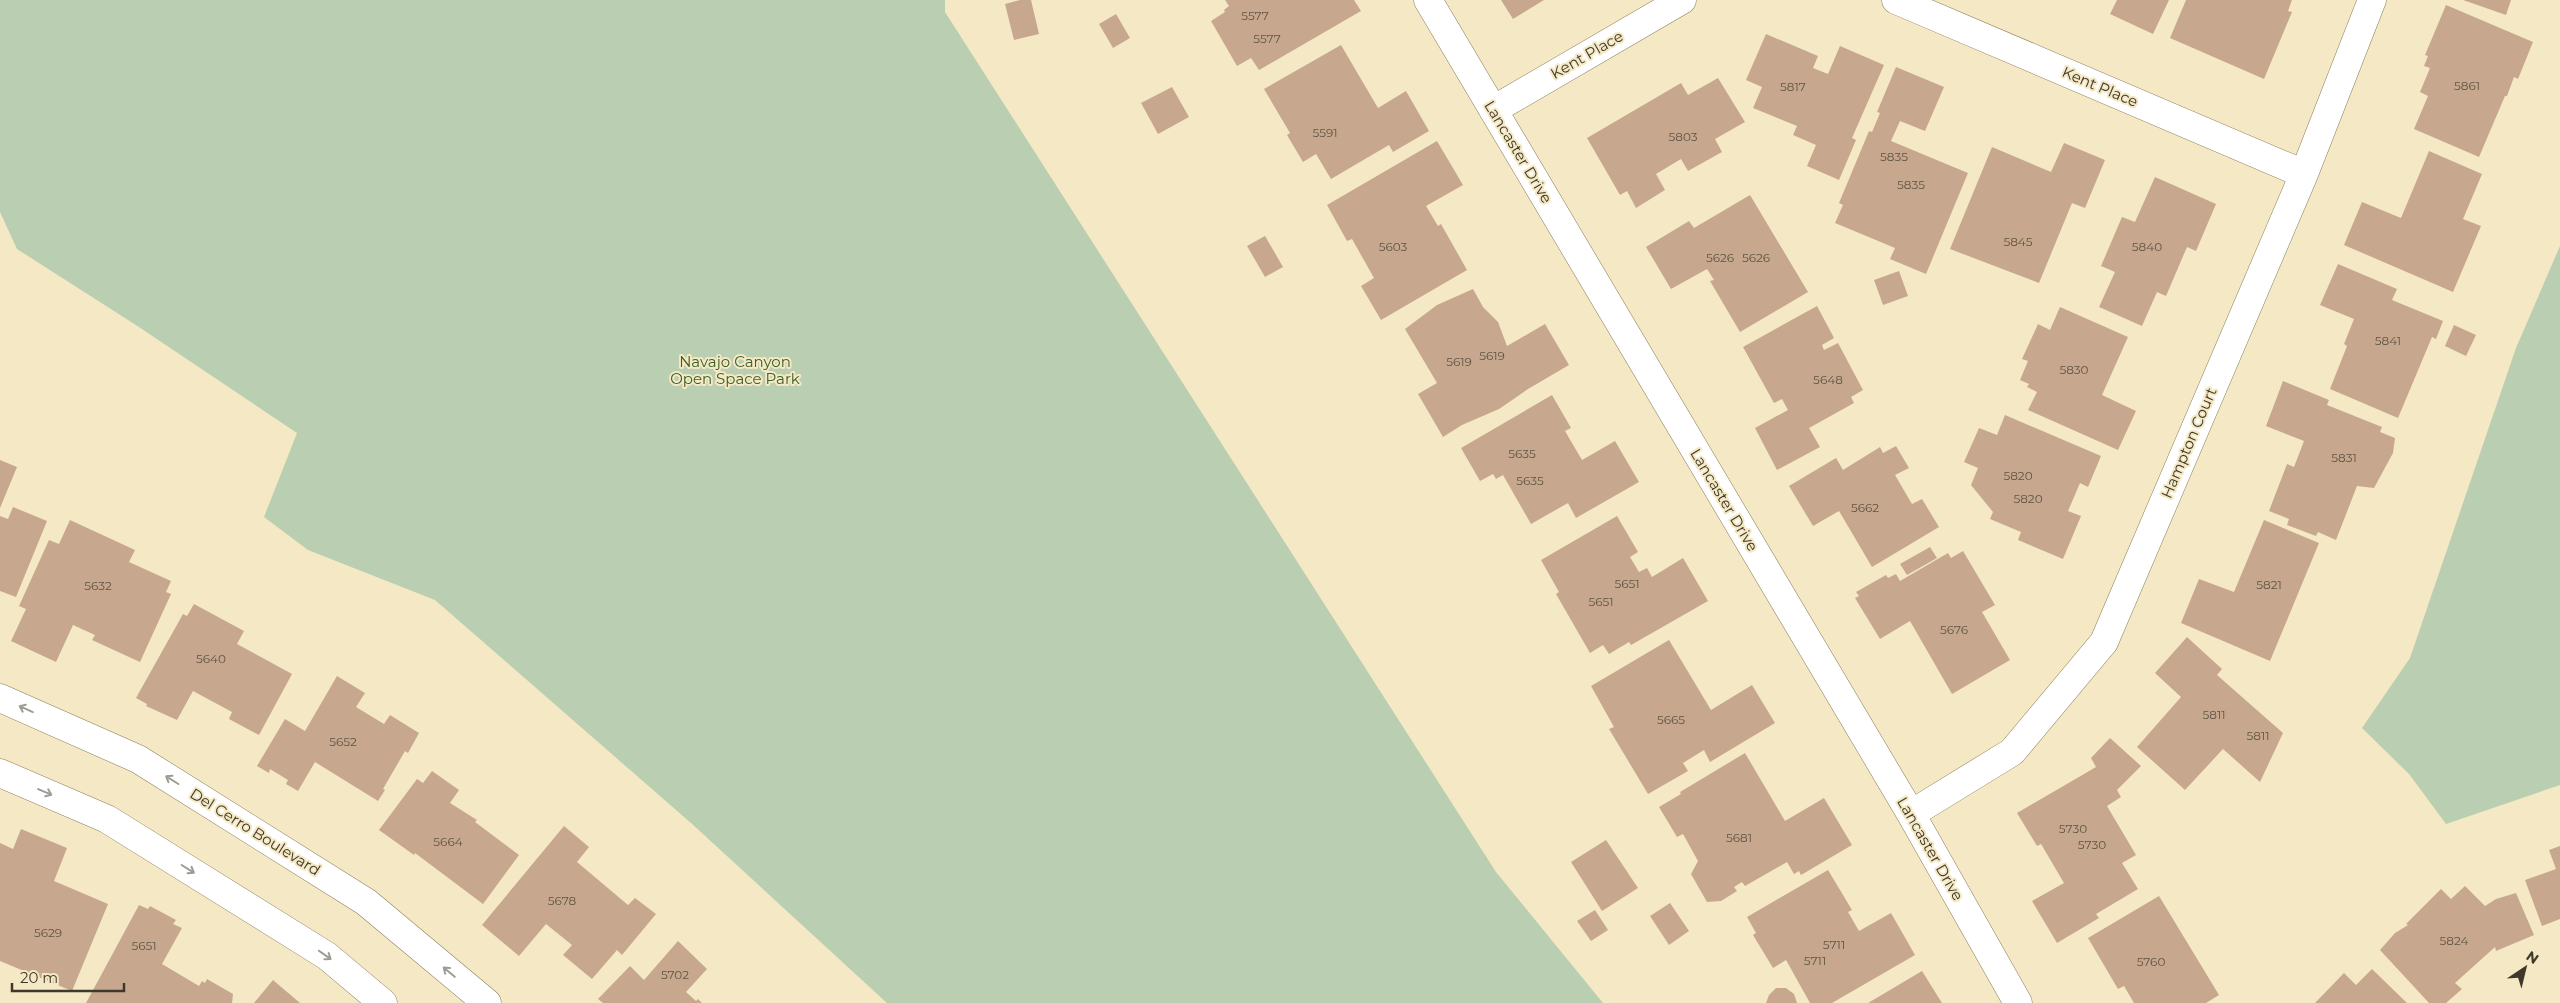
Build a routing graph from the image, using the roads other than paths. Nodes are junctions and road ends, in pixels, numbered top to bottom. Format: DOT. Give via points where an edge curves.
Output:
graph roads {
  1 [pos="1428,0"];
  2 [pos="1682,0"];
  3 [pos="1896,0"];
  4 [pos="2372,0"];
  5 [pos="1493,110"];
  6 [pos="2304,174"];
  7 [pos="0,698"];
  8 [pos="0,773"];
  9 [pos="1911,814"];
  10 [pos="384,1003"];
  11 [pos="487,1003"];
  12 [pos="2018,1003"];
  1 -- 5 [label="street, Lancaster Drive"];
  2 -- 5 [label="street, Kent Place"];
  3 -- 6 [label="street, Kent Place"];
  4 -- 6 [label="street, Hampton Court"];
  5 -- 9 [label="street, Lancaster Drive"];
  6 -- 9 [label="street, Hampton Court" via="2104,642 2012,752"];
  11 -- 7 [label="street, Del Cerro Boulevard, one-way" via="366,902 206,801 138,759"];
  8 -- 10 [label="street, one-way" via="107,818 327,956"];
  9 -- 12 [label="street, Lancaster Drive"];
}
